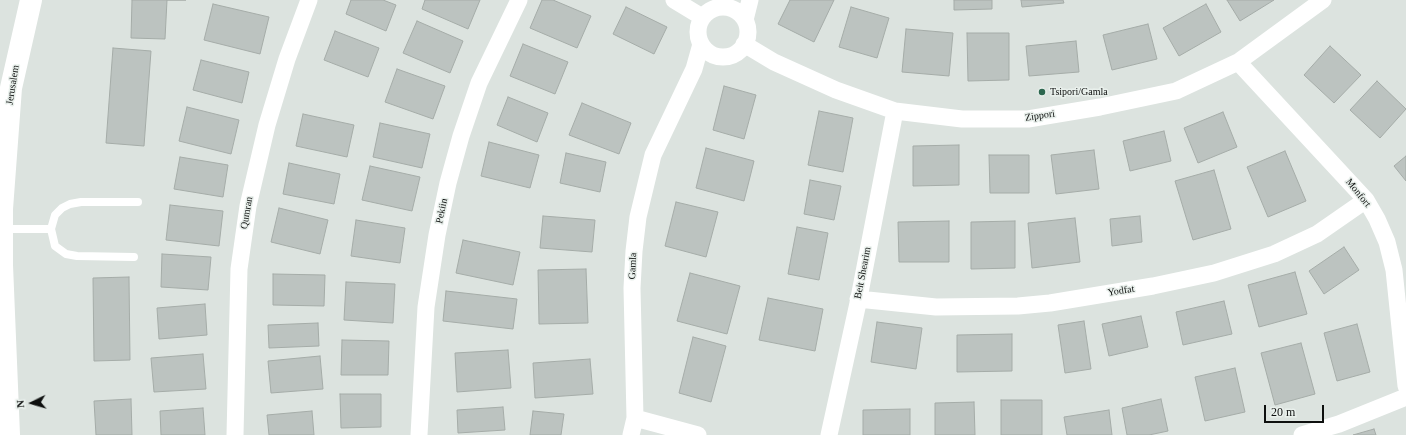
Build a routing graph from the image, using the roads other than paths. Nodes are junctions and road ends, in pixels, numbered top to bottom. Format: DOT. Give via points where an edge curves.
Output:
graph roads {
  1 [pos="31,0"];
  2 [pos="309,0"];
  3 [pos="519,0"];
  4 [pos="674,0"];
  5 [pos="750,0"];
  6 [pos="1323,0"];
  7 [pos="729,3"];
  8 [pos="702,17"];
  9 [pos="745,20"];
  10 [pos="701,44"];
  11 [pos="744,44"];
  12 [pos="716,56"];
  13 [pos="1238,62"];
  14 [pos="676,103"];
  15 [pos="895,111"];
  16 [pos="1366,200"];
  17 [pos="138,202"];
  18 [pos="2,229"];
  19 [pos="51,229"];
  20 [pos="134,257"];
  21 [pos="858,299"];
  22 [pos="1406,386"];
  23 [pos="1406,397"];
  24 [pos="635,418"];
  25 [pos="9,435"];
  26 [pos="235,435"];
  27 [pos="419,435"];
  28 [pos="631,435"];
  29 [pos="698,435"];
  30 [pos="828,435"];
  31 [pos="1302,435"];
  1 -- 18 [label="main road, Jerusalem" via="11,88"];
  2 -- 26 [label="street, Qumran" via="287,59 267,125 248,206 239,269"];
  3 -- 27 [label="street, Pekiin" via="479,83 448,183 426,307"];
  4 -- 8 [label="street"];
  5 -- 9 [label="street"];
  6 -- 13 [label="street, Zippori"];
  7 -- 8 [label="street" via="712,9"];
  7 -- 9 [label="street"];
  8 -- 10 [label="street" via="698,32"];
  9 -- 11 [label="street" via="748,32"];
  10 -- 12 [label="street" via="705,50"];
  10 -- 14 [label="street, Gamla" via="694,69"];
  11 -- 12 [label="street" via="731,55"];
  11 -- 15 [label="street, Zippori" via="774,62 836,90"];
  12 -- 14 [label="street, Gamla" via="694,77"];
  13 -- 15 [label="street, Zippori" via="1176,91 1028,119 962,119"];
  13 -- 16 [label="street, Monfort"];
  14 -- 24 [label="street, Gamla" via="653,155 644,186 637,231 632,288"];
  15 -- 21 [label="street, Beit Shearim"];
  16 -- 21 [label="street, Yodfat" via="1317,234 1274,254 1214,272 1153,286 1018,306 936,307"];
  16 -- 22 [label="street, Monfort" via="1377,219 1394,270"];
  17 -- 19 [label="lane" via="70,204 55,215"];
  18 -- 19 [label="lane"];
  18 -- 25 [label="main road, Jerusalem"];
  19 -- 20 [label="lane" via="55,246 66,254"];
  21 -- 30 [label="street, Beit Shearim"];
  23 -- 31 [label="street" via="1339,424"];
  24 -- 28 [label="street, Gamla"];
  24 -- 29 [label="street"];
}
